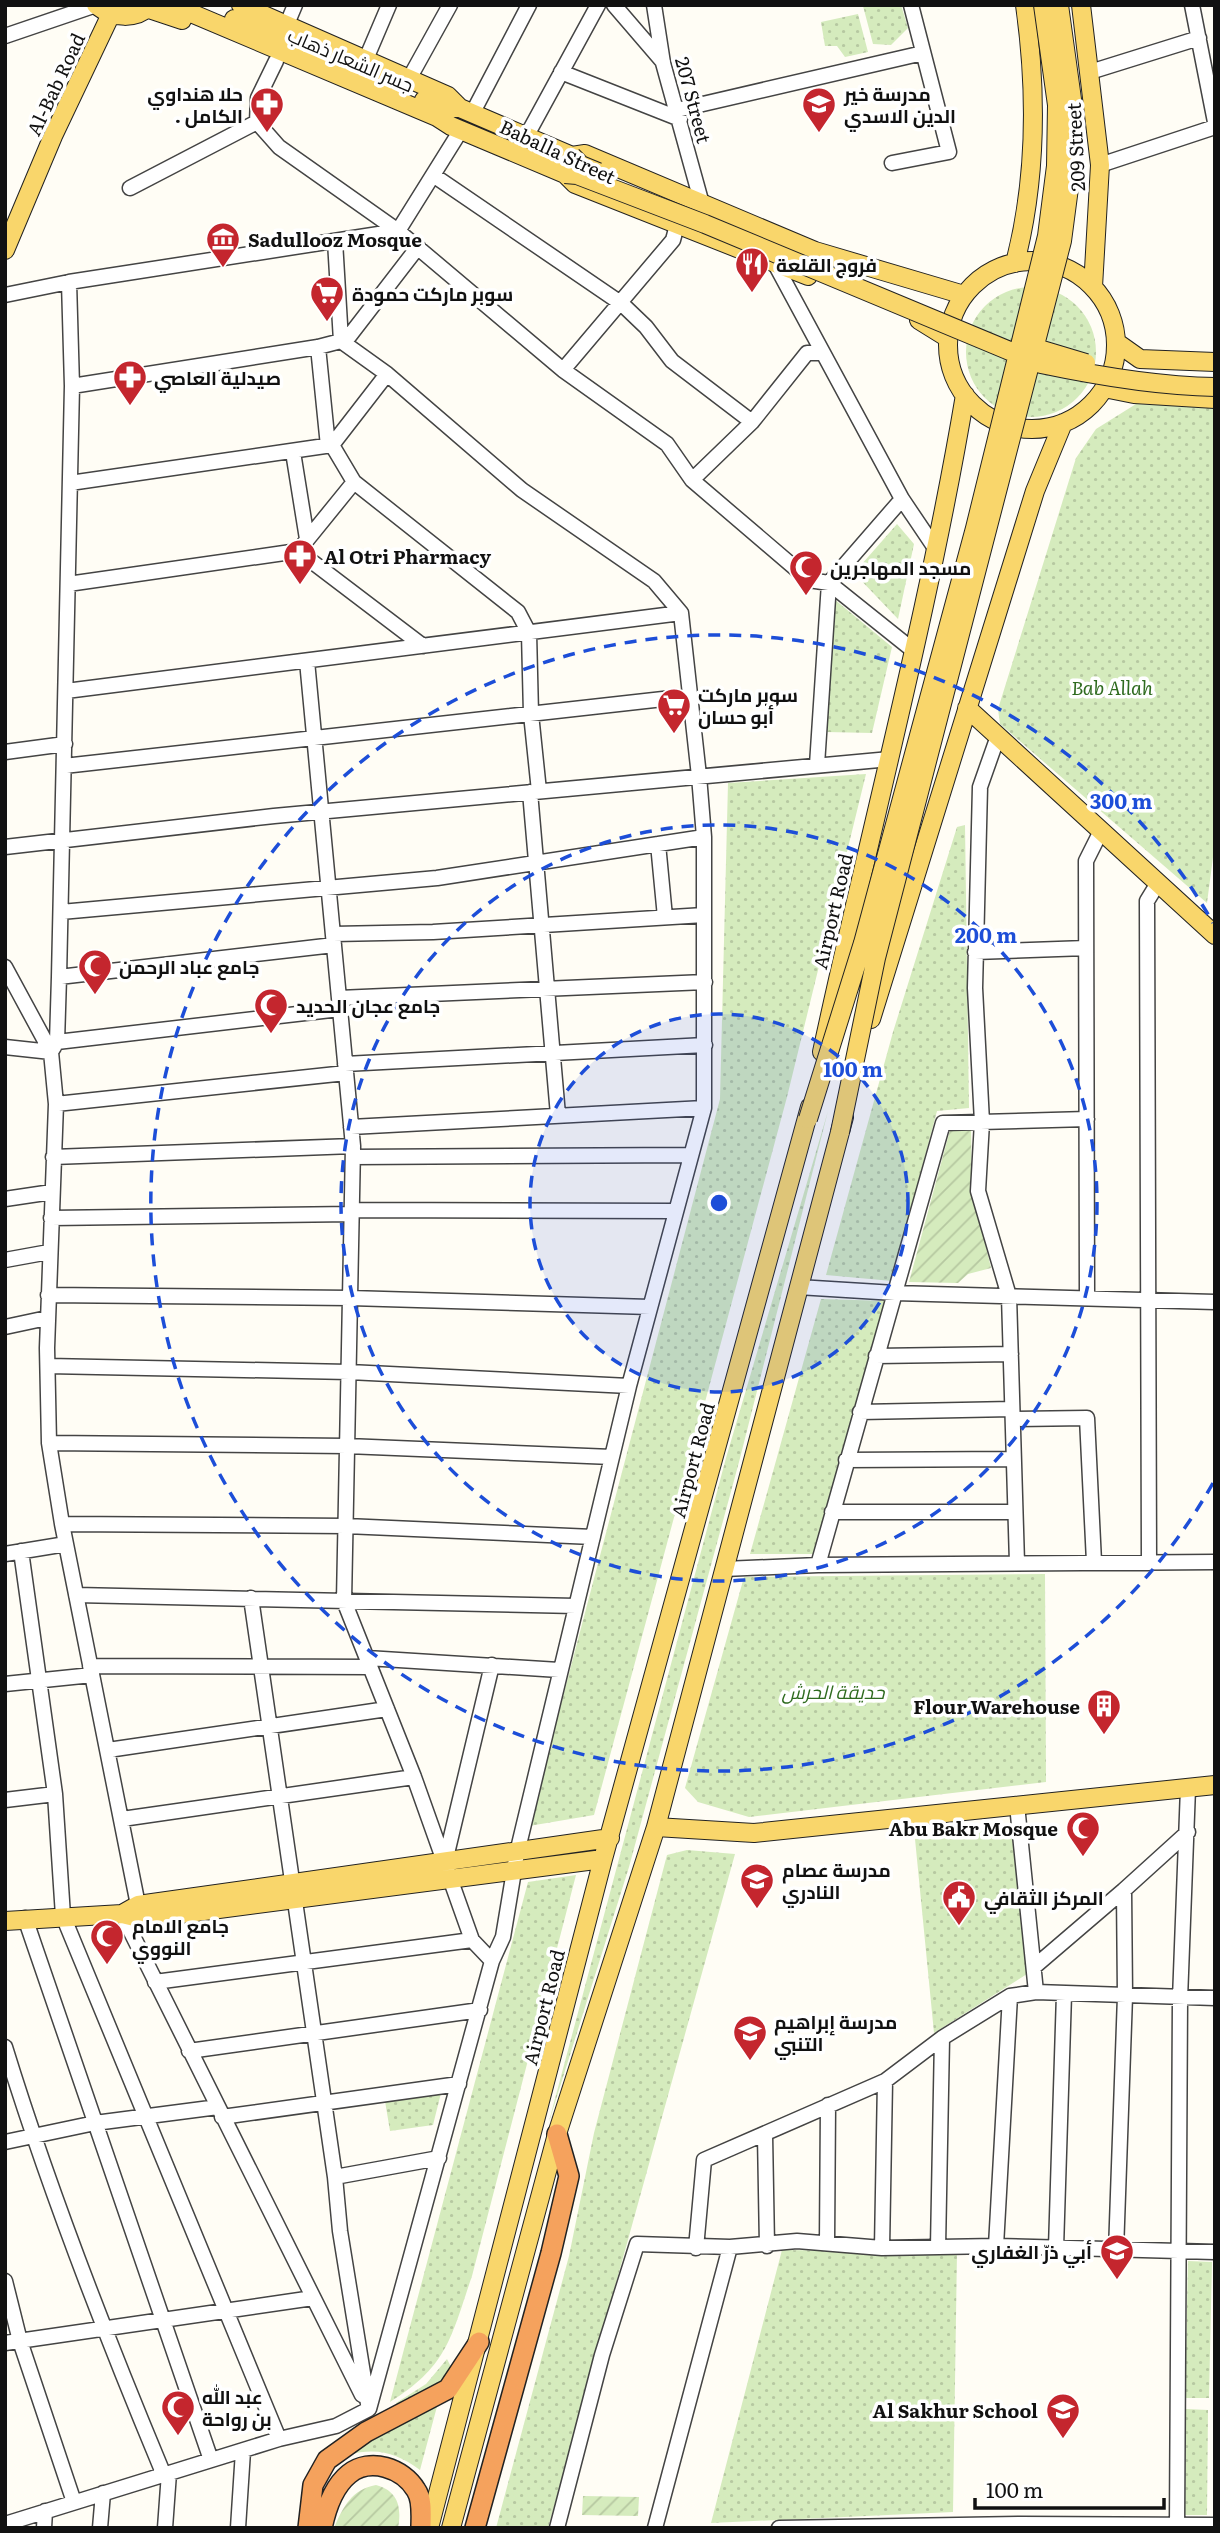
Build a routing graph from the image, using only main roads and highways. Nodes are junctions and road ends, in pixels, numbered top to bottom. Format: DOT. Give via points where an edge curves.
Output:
graph roads {
  1 [pos="172,5"];
  2 [pos="203,5"];
  3 [pos="241,5"];
  4 [pos="1025,5"];
  5 [pos="1043,5"];
  6 [pos="1059,5"];
  7 [pos="1081,5"];
  8 [pos="150,7"];
  9 [pos="101,8"];
  10 [pos="454,117"];
  11 [pos="572,156"];
  12 [pos="565,174"];
  13 [pos="5,250"];
  14 [pos="1015,262"];
  15 [pos="1093,287"];
  16 [pos="964,295"];
  17 [pos="948,338"];
  18 [pos="1116,342"];
  19 [pos="1186,362"];
  20 [pos="1215,362"];
  21 [pos="1215,376"];
  22 [pos="1215,387"];
  23 [pos="1104,388"];
  24 [pos="965,395"];
  25 [pos="1184,398"];
  26 [pos="1215,399"];
  27 [pos="1063,423"];
  28 [pos="967,708"];
  29 [pos="1215,935"];
  30 [pos="808,1119"];
  31 [pos="840,1132"];
  32 [pos="1215,1785"];
  33 [pos="656,1827"];
  34 [pos="610,1838"];
  35 [pos="603,1859"];
  36 [pos="516,1861"];
  37 [pos="5,1921"];
  38 [pos="557,2134"];
  39 [pos="479,2342"];
  40 [pos="307,2528"];
  41 [pos="323,2528"];
  42 [pos="421,2528"];
  43 [pos="429,2528"];
  44 [pos="452,2528"];
  45 [pos="475,2528"];
  1 -- 10 [label="main road, جسر الشعار ذهاب"];
  2 -- 10 [label="main road"];
  3 -- 10 [label="main road, Baballa Street" via="448,96"];
  4 -- 14 [label="main road, 209 Street" via="1035,117"];
  5 -- 30 [label="main road, bridge" via="1057,105 1056,166 1047,236 982,502 867,929"];
  6 -- 31 [label="main road, bridge" via="1072,99 1062,241 876,958"];
  7 -- 15 [label="main road, 209 Street" via="1100,165"];
  8 -- 9 [label="main road" via="131,16"];
  8 -- 10 [label="main road, Baballa Street" via="430,125"];
  9 -- 13 [label="main road, Al-Bab Road"];
  10 -- 11 [label="main road, Baballa Street" via="526,137"];
  10 -- 12 [label="main road, Baballa Street"];
  11 -- 16 [label="main road, Baballa Street" via="585,154 815,251"];
  11 -- 21 [label="main road, bridge" via="582,165 685,209 1002,337 1096,366"];
  12 -- 17 [label="main road, Baballa Street" via="575,184 911,316"];
  12 -- 22 [label="main road, bridge" via="705,224 1041,364 1094,375"];
  14 -- 15 [label="main road" via="1043,261 1070,270"];
  14 -- 16 [label="main road" via="995,269"];
  15 -- 18 [label="main road" via="1105,303"];
  16 -- 17 [label="main road"];
  17 -- 24 [label="main road" via="950,365"];
  18 -- 19 [label="main road" via="1140,359"];
  18 -- 23 [label="main road"];
  19 -- 20 [label="main road"];
  19 -- 25 [label="main road"];
  23 -- 25 [label="main road"];
  23 -- 27 [label="main road" via="1086,409"];
  24 -- 27 [label="main road" via="994,420 1012,427"];
  24 -- 30 [label="main road, Airport Road" via="951,481"];
  25 -- 26 [label="main road"];
  27 -- 28 [label="main road" via="1041,472"];
  28 -- 29 [label="main road"];
  28 -- 31 [label="main road" via="888,958"];
  30 -- 34 [label="main road, Airport Road"];
  31 -- 33 [label="main road"];
  32 -- 33 [label="main road" via="754,1833"];
  33 -- 38 [label="main road"];
  34 -- 35 [label="main road, Airport Road"];
  34 -- 36 [label="main road"];
  35 -- 36 [label="main road"];
  35 -- 39 [label="main road, Airport Road"];
  36 -- 37 [label="main road" via="293,1891 143,1919 130,1909"];
  38 -- 44 [label="main road"];
  38 -- 45 [label="highway" via="569,2176"];
  39 -- 40 [label="highway" via="448,2389 366,2432 327,2460 313,2485"];
  39 -- 43 [label="main road, Airport Road"];
  41 -- 42 [label="highway" via="335,2491 349,2474 367,2465 405,2476 418,2491"];
}
